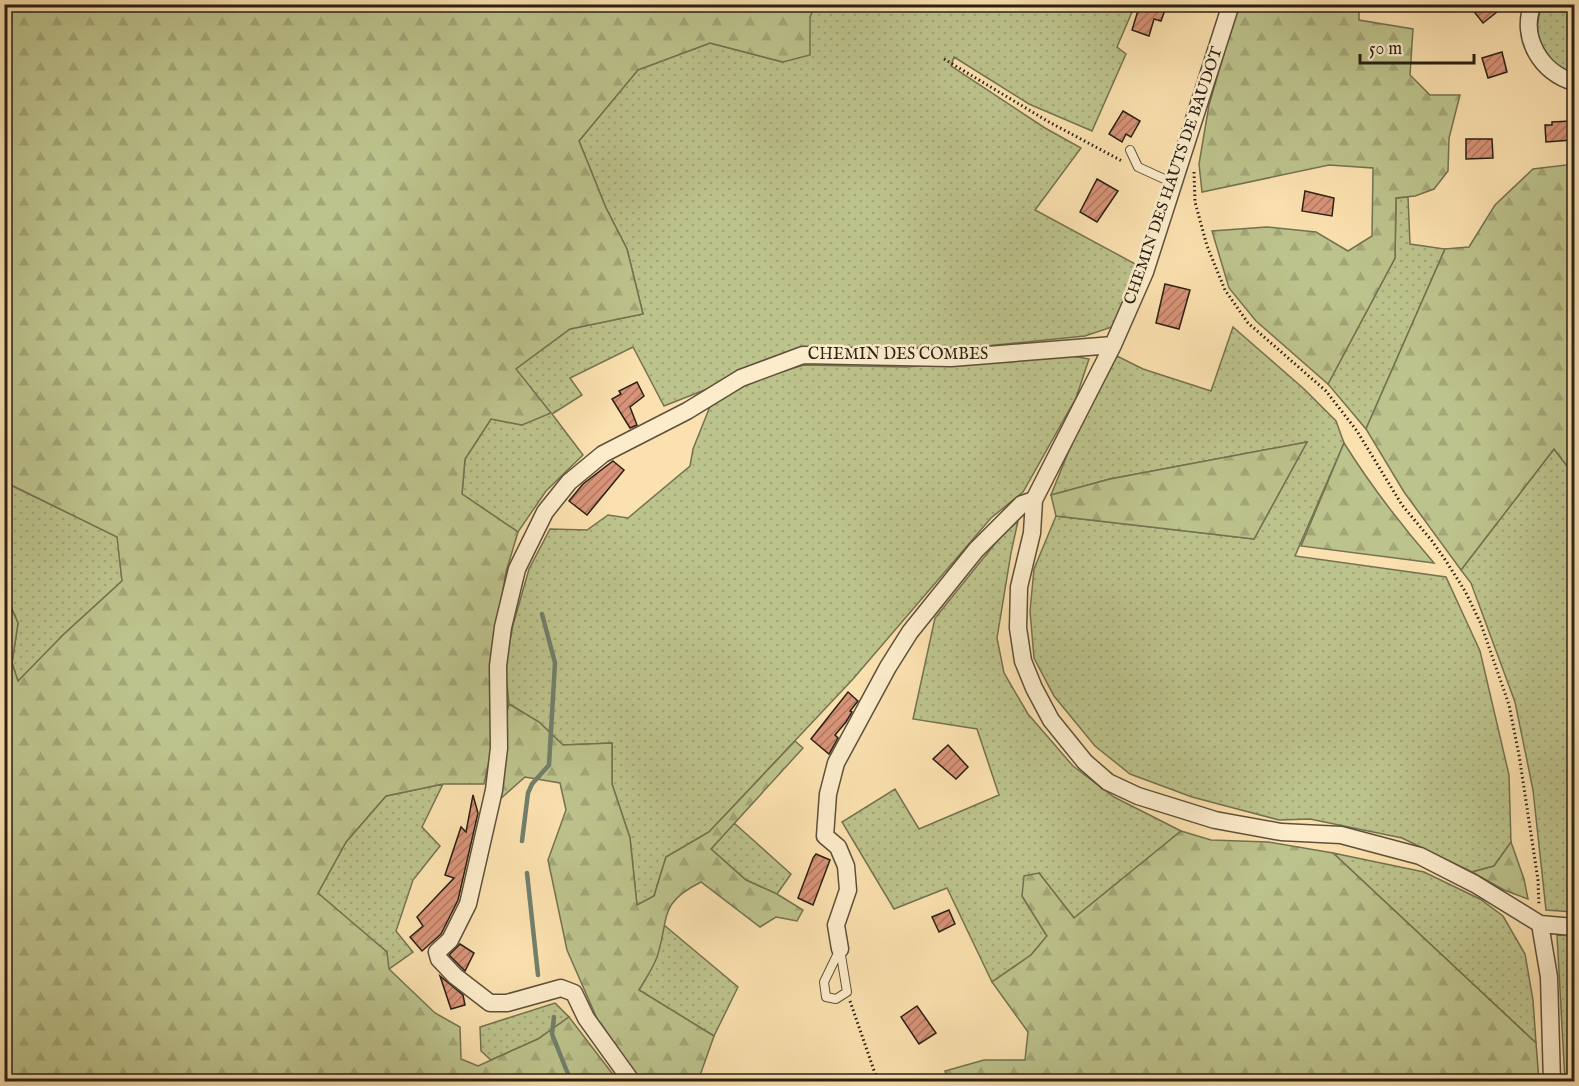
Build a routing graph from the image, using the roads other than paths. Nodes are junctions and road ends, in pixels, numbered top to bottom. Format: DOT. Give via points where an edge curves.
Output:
graph roads {
  1 [pos="1231,4"];
  2 [pos="1533,4"];
  3 [pos="1575,82"];
  4 [pos="1130,150"];
  5 [pos="1173,183"];
  6 [pos="1113,345"];
  7 [pos="1034,500"];
  8 [pos="1540,924"];
  9 [pos="1575,927"];
  10 [pos="840,949"];
  11 [pos="632,1082"];
  12 [pos="1552,1082"];
  1 -- 5 [label="street, CHEMIN DES HAUTS DE BAUDOT"];
  2 -- 3 [label="street" via="1528,28 1531,43 1548,68"];
  4 -- 5 [label="lane" via="1138,167"];
  5 -- 6 [label="street, CHEMIN DES HAUTS DE BAUDOT" via="1145,272"];
  6 -- 7 [label="street, CHEMIN DES HAUTS DE BAUDOT"];
  6 -- 11 [label="street, CHEMIN DES COMBES" via="951,358 803,355 741,378 603,454 569,482 545,512 517,569 503,627 494,790 468,904 450,940 437,952 455,976 490,1003 507,1003 561,988 574,993 586,1018"];
  7 -- 8 [label="street" via="1032,533 1019,587 1018,628 1023,661 1051,720 1085,762 1108,782 1138,796 1215,820 1281,832 1341,835 1420,856"];
  7 -- 10 [label="street" via="1022,504 976,550 910,632 836,763 828,794 825,836 838,847 846,866 848,890 836,925"];
  8 -- 9 [label="street"];
  8 -- 12 [label="street" via="1549,976"];
  10 -- 10 [label="lane" via="847,992 836,999 826,997 824,982"];
}
